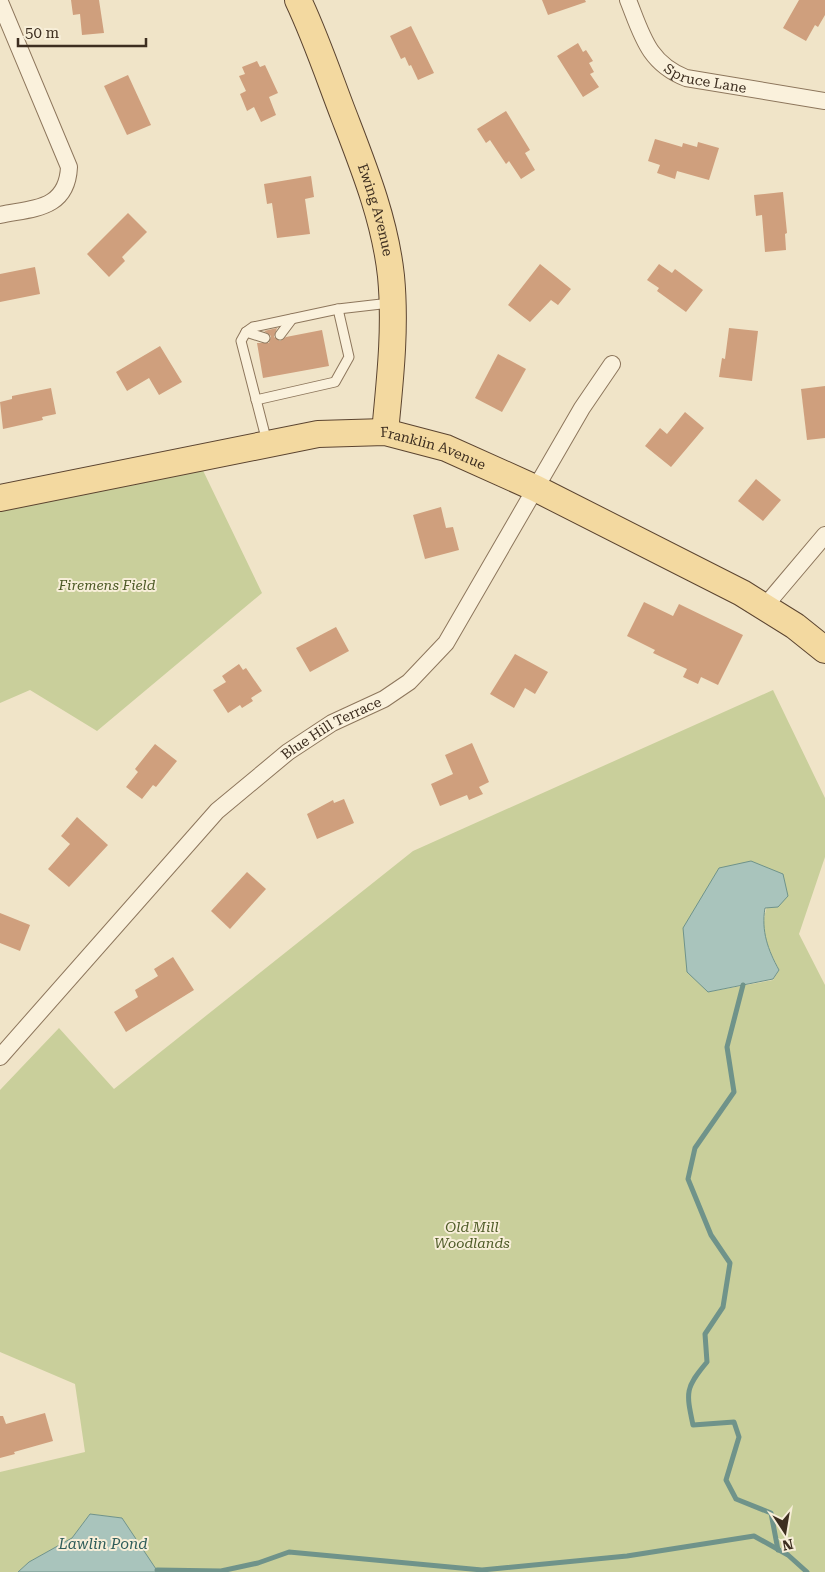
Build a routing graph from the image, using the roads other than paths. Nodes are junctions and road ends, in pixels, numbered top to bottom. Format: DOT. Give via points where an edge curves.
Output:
graph roads {
  1 [pos="298,0"];
  2 [pos="628,0"];
  3 [pos="0,2"];
  4 [pos="825,101"];
  5 [pos="0,215"];
  6 [pos="392,303"];
  7 [pos="338,309"];
  8 [pos="292,319"];
  9 [pos="246,332"];
  10 [pos="280,335"];
  11 [pos="265,338"];
  12 [pos="612,364"];
  13 [pos="256,400"];
  14 [pos="386,432"];
  15 [pos="267,444"];
  16 [pos="535,488"];
  17 [pos="0,498"];
  18 [pos="825,535"];
  19 [pos="765,606"];
  20 [pos="825,650"];
  21 [pos="0,1057"];
  1 -- 6 [label="main road, Ewing Avenue" via="373,193 384,237"];
  2 -- 4 [label="street, Spruce Lane" via="647,46 658,62 672,72 686,78"];
  3 -- 5 [label="street" via="69,167 64,191 56,200 46,206"];
  6 -- 7 [label="lane"];
  6 -- 14 [label="main road, Ewing Avenue" via="392,358"];
  7 -- 8 [label="lane"];
  7 -- 13 [label="lane" via="349,357 335,382"];
  8 -- 9 [label="lane" via="253,327"];
  8 -- 10 [label="lane"];
  9 -- 11 [label="lane"];
  9 -- 13 [label="lane" via="241,341"];
  12 -- 16 [label="street, Blue Hill Terrace"];
  13 -- 15 [label="lane"];
  14 -- 15 [label="main road, Franklin Avenue" via="318,434"];
  14 -- 16 [label="main road, Franklin Avenue" via="446,448"];
  15 -- 17 [label="main road, Franklin Avenue"];
  16 -- 19 [label="main road, Franklin Avenue"];
  16 -- 21 [label="street, Blue Hill Terrace" via="446,643 427,665 384,699 332,723 288,752 217,811"];
  18 -- 19 [label="street"];
  19 -- 20 [label="main road, Franklin Avenue"];
}
